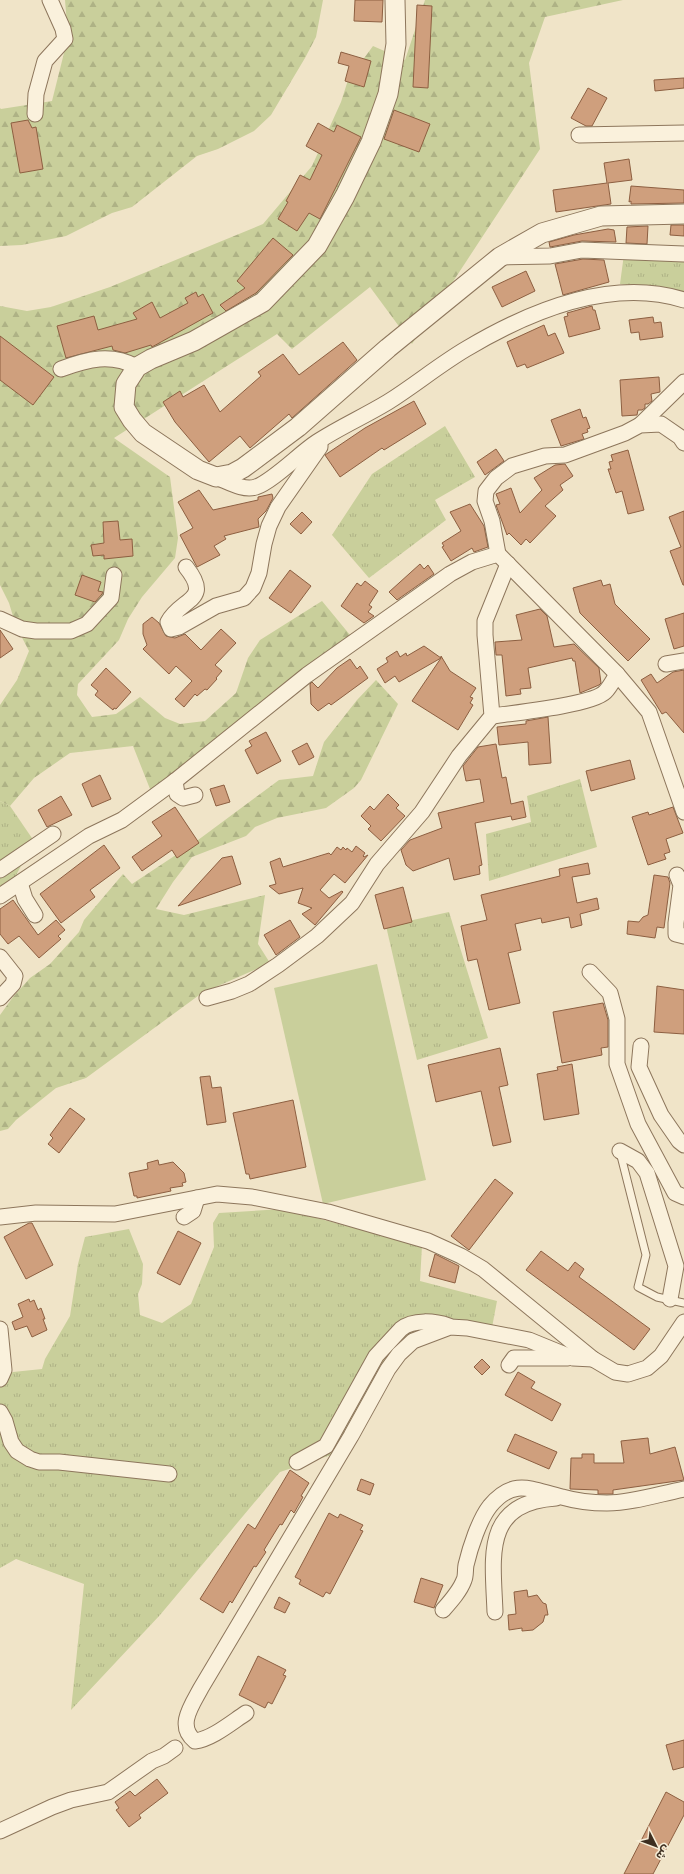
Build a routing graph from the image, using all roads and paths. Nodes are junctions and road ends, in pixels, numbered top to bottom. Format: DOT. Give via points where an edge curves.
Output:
graph roads {
  1 [pos="50,0"];
  2 [pos="395,0"];
  3 [pos="35,114"];
  4 [pos="684,133"];
  5 [pos="579,135"];
  6 [pos="684,214"];
  7 [pos="684,254"];
  8 [pos="500,257"];
  9 [pos="684,300"];
  10 [pos="137,367"];
  11 [pos="61,369"];
  12 [pos="684,382"];
  13 [pos="640,425"];
  14 [pos="320,440"];
  15 [pos="684,443"];
  16 [pos="216,477"];
  17 [pos="503,559"];
  18 [pos="186,567"];
  19 [pos="114,575"];
  20 [pos="0,619"];
  21 [pos="684,661"];
  22 [pos="666,664"];
  23 [pos="617,674"];
  24 [pos="492,716"];
  25 [pos="175,781"];
  26 [pos="195,795"];
  27 [pos="683,806"];
  28 [pos="53,834"];
  29 [pos="0,870"];
  30 [pos="677,875"];
  31 [pos="20,883"];
  32 [pos="0,896"];
  33 [pos="35,915"];
  34 [pos="684,936"];
  35 [pos="0,957"];
  36 [pos="590,972"];
  37 [pos="0,998"];
  38 [pos="208,998"];
  39 [pos="641,1046"];
  40 [pos="684,1145"];
  41 [pos="620,1151"];
  42 [pos="684,1197"];
  43 [pos="197,1198"];
  44 [pos="0,1217"];
  45 [pos="184,1217"];
  46 [pos="677,1301"];
  47 [pos="684,1322"];
  48 [pos="450,1327"];
  49 [pos="0,1329"];
  50 [pos="680,1336"];
  51 [pos="573,1358"];
  52 [pos="593,1359"];
  53 [pos="509,1365"];
  54 [pos="0,1379"];
  55 [pos="0,1412"];
  56 [pos="297,1462"];
  57 [pos="169,1474"];
  58 [pos="684,1489"];
  59 [pos="561,1497"];
  60 [pos="443,1610"];
  61 [pos="495,1612"];
  62 [pos="246,1713"];
  63 [pos="175,1748"];
  64 [pos="0,1831"];
  1 -- 3 [label="street" via="65,39 45,61 36,94"];
  2 -- 10 [label="street" via="396,44 388,94 371,142 317,246 263,302 189,343 151,358"];
  4 -- 5 [label="street"];
  6 -- 8 [label="street" via="601,216 542,233"];
  7 -- 8 [label="street" via="582,250 550,256"];
  8 -- 16 [label="street" via="298,427 243,468 232,474"];
  9 -- 14 [label="street" via="642,292 606,295 571,302 529,316 465,350 388,402"];
  10 -- 11 [label="street" via="124,360 105,358"];
  10 -- 16 [label="street" via="126,384 125,393 124,407 132,420 143,433 179,459"];
  12 -- 13 [label="street"];
  13 -- 15 [label="street" via="660,424 680,437"];
  13 -- 17 [label="street" via="565,455 545,456 521,462 496,478 488,487 485,501"];
  14 -- 16 [label="street" via="257,487 246,489"];
  14 -- 18 [label="street" via="320,447 288,491 269,526 259,573 253,588 244,598 216,606 171,629 168,622 196,593 198,585"];
  17 -- 23 [label="street"];
  17 -- 24 [label="street" via="485,622"];
  17 -- 25 [label="street" via="472,562 450,574 307,675"];
  19 -- 20 [label="street" via="111,598 87,624 71,631 22,629"];
  21 -- 22 [label="street"];
  23 -- 24 [label="street" via="605,692 584,701"];
  23 -- 27 [label="street" via="648,712"];
  24 -- 38 [label="street" via="459,756 422,812 377,864 352,903 317,936 278,965 249,984 232,992"];
  25 -- 26 [label="street" via="177,794 183,798"];
  25 -- 31 [label="street" via="122,820 89,836"];
  28 -- 29 [label="street"];
  30 -- 34 [label="street" via="681,884 676,934"];
  31 -- 32 [label="street"];
  31 -- 33 [label="street" via="25,899"];
  35 -- 37 [label="street" via="15,976 13,984"];
  36 -- 42 [label="street" via="610,993 617,1019 617,1064 638,1124 675,1193"];
  39 -- 40 [label="street" via="639,1067 661,1115"];
  41 -- 46 [label="street" via="638,1161 647,1173 676,1266"];
  41 -- 46 [label="lane" via="646,1255 638,1287 657,1297"];
  43 -- 44 [label="street" via="115,1214 36,1213"];
  43 -- 45 [label="street" via="194,1211"];
  43 -- 52 [label="street" via="217,1194 276,1201 328,1212 428,1241 482,1269"];
  47 -- 50 [label="street"];
  48 -- 51 [label="street" via="488,1330 529,1340"];
  48 -- 56 [label="street" via="441,1323 419,1322 400,1329 376,1356 326,1446"];
  48 -- 62 [label="street" via="413,1341 398,1354 388,1369 347,1443 201,1688 187,1715 185,1727 195,1741 216,1732"];
  49 -- 54 [label="street" via="4,1370"];
  50 -- 52 [label="street" via="647,1368 628,1374 615,1372"];
  51 -- 52 [label="street"];
  51 -- 53 [label="street" via="514,1358"];
  55 -- 57 [label="street" via="11,1442 17,1451 30,1459 39,1462"];
  58 -- 59 [label="street" via="620,1502 594,1503"];
  59 -- 60 [label="street" via="526,1487 513,1489 501,1496 483,1519 466,1566 465,1580"];
  59 -- 61 [label="street" via="541,1499 523,1505 511,1514 500,1528 495,1540 493,1557"];
  63 -- 64 [label="street" via="108,1792 71,1800"];
}
